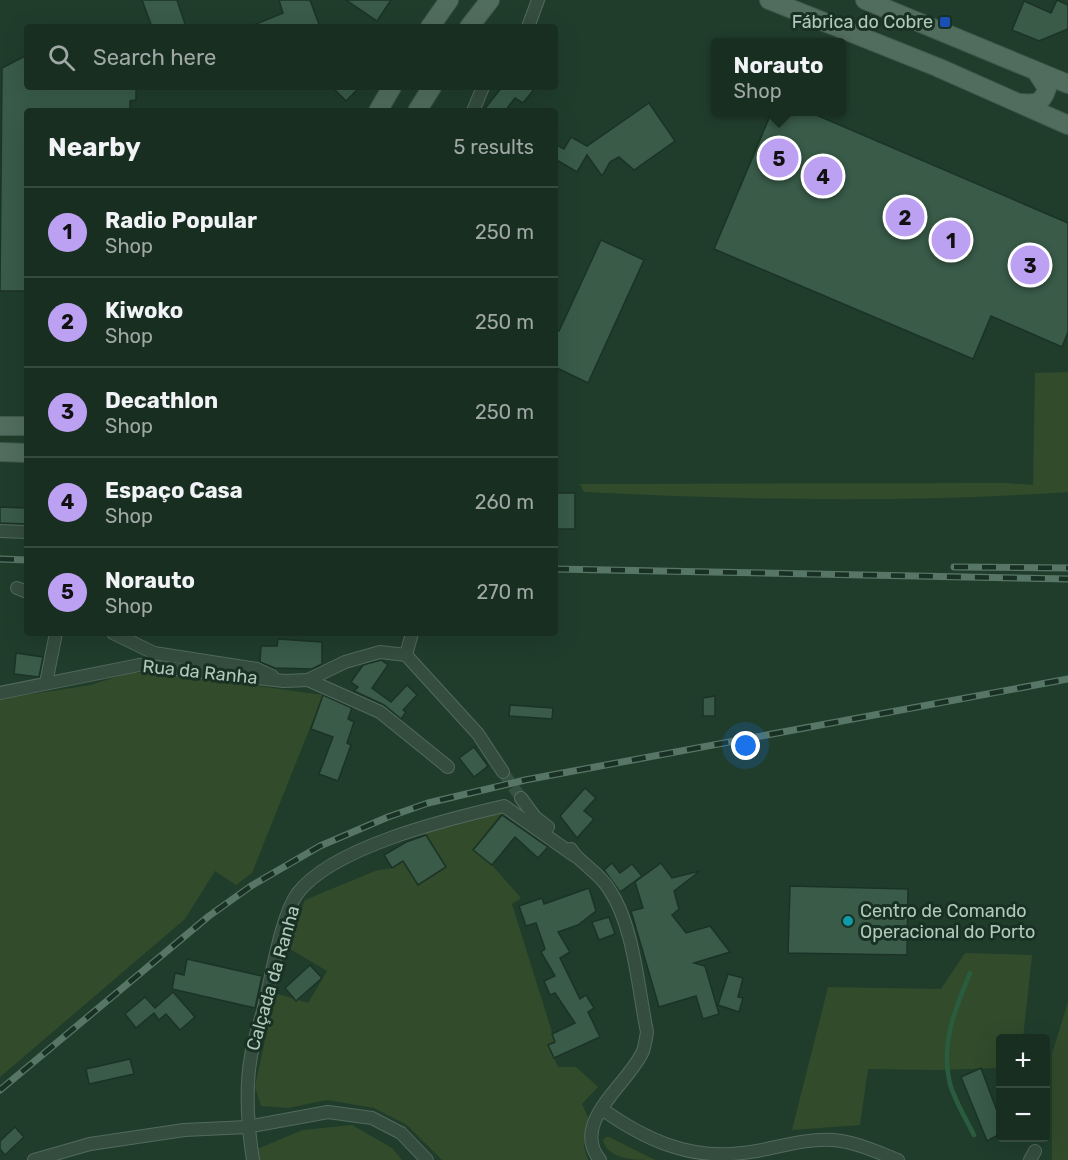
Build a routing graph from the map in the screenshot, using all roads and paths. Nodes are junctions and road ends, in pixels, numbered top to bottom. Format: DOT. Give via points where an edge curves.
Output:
graph roads {
  1 [pos="449,0"];
  2 [pos="490,0"];
  3 [pos="538,0"];
  4 [pos="769,0"];
  5 [pos="865,0"];
  6 [pos="432,24"];
  7 [pos="471,24"];
  8 [pos="529,24"];
  9 [pos="1036,71"];
  10 [pos="1068,84"];
  11 [pos="390,90"];
  12 [pos="430,90"];
  13 [pos="482,90"];
  14 [pos="1019,103"];
  15 [pos="380,108"];
  16 [pos="419,108"];
  17 [pos="474,108"];
  18 [pos="1068,125"];
  19 [pos="0,426"];
  20 [pos="24,426"];
  21 [pos="0,452"];
  22 [pos="24,453"];
  23 [pos="0,531"];
  24 [pos="24,532"];
  25 [pos="55,636"];
  26 [pos="119,636"];
  27 [pos="411,636"];
  28 [pos="406,655"];
  29 [pos="308,680"];
  30 [pos="284,681"];
  31 [pos="46,683"];
  32 [pos="0,693"];
  33 [pos="448,767"];
  34 [pos="503,772"];
  35 [pos="521,798"];
  36 [pos="574,856"];
  37 [pos="602,1109"];
  38 [pos="247,1127"];
  39 [pos="56,1156"];
  40 [pos="34,1160"];
  41 [pos="253,1160"];
  42 [pos="427,1160"];
  43 [pos="600,1160"];
  44 [pos="898,1160"];
  1 -- 6 [label="main road"];
  2 -- 7 [label="main road"];
  3 -- 8 [label="street"];
  4 -- 14 [label="main road"];
  5 -- 9 [label="main road"];
  9 -- 10 [label="main road"];
  9 -- 14 [label="main road" via="1047,88 1045,96 1034,104"];
  11 -- 15 [label="main road"];
  12 -- 16 [label="main road"];
  13 -- 17 [label="street"];
  14 -- 18 [label="main road"];
  19 -- 20 [label="main road"];
  21 -- 22 [label="main road"];
  23 -- 24 [label="street"];
  25 -- 31 [label="street"];
  26 -- 30 [label="street, Rua da Ranha" via="154,652 257,669"];
  27 -- 28 [label="street"];
  28 -- 29 [label="street, Rua da Ranha" via="380,652 345,662"];
  28 -- 34 [label="street" via="478,734"];
  29 -- 30 [label="street, Rua da Ranha"];
  29 -- 33 [label="street" via="380,712"];
  30 -- 31 [label="street, Rua da Ranha" via="139,665"];
  31 -- 32 [label="street, Rua da Ranha"];
  35 -- 36 [label="street" via="535,817 568,844"];
  36 -- 37 [label="street" via="592,867 623,913 647,1032 643,1051"];
  36 -- 38 [label="street, Calçada da Ranha" via="498,807 433,823 376,845 322,873 298,894 282,935 251,1054"];
  37 -- 43 [label="street" via="590,1131 593,1151"];
  37 -- 44 [label="street" via="660,1144 702,1155 742,1154 792,1143 830,1140 862,1146"];
  38 -- 39 [label="street" via="184,1130"];
  38 -- 41 [label="street, Calçada da Ranha"];
  38 -- 42 [label="street" via="328,1113 351,1113 391,1127"];
  39 -- 40 [label="street"];
}
